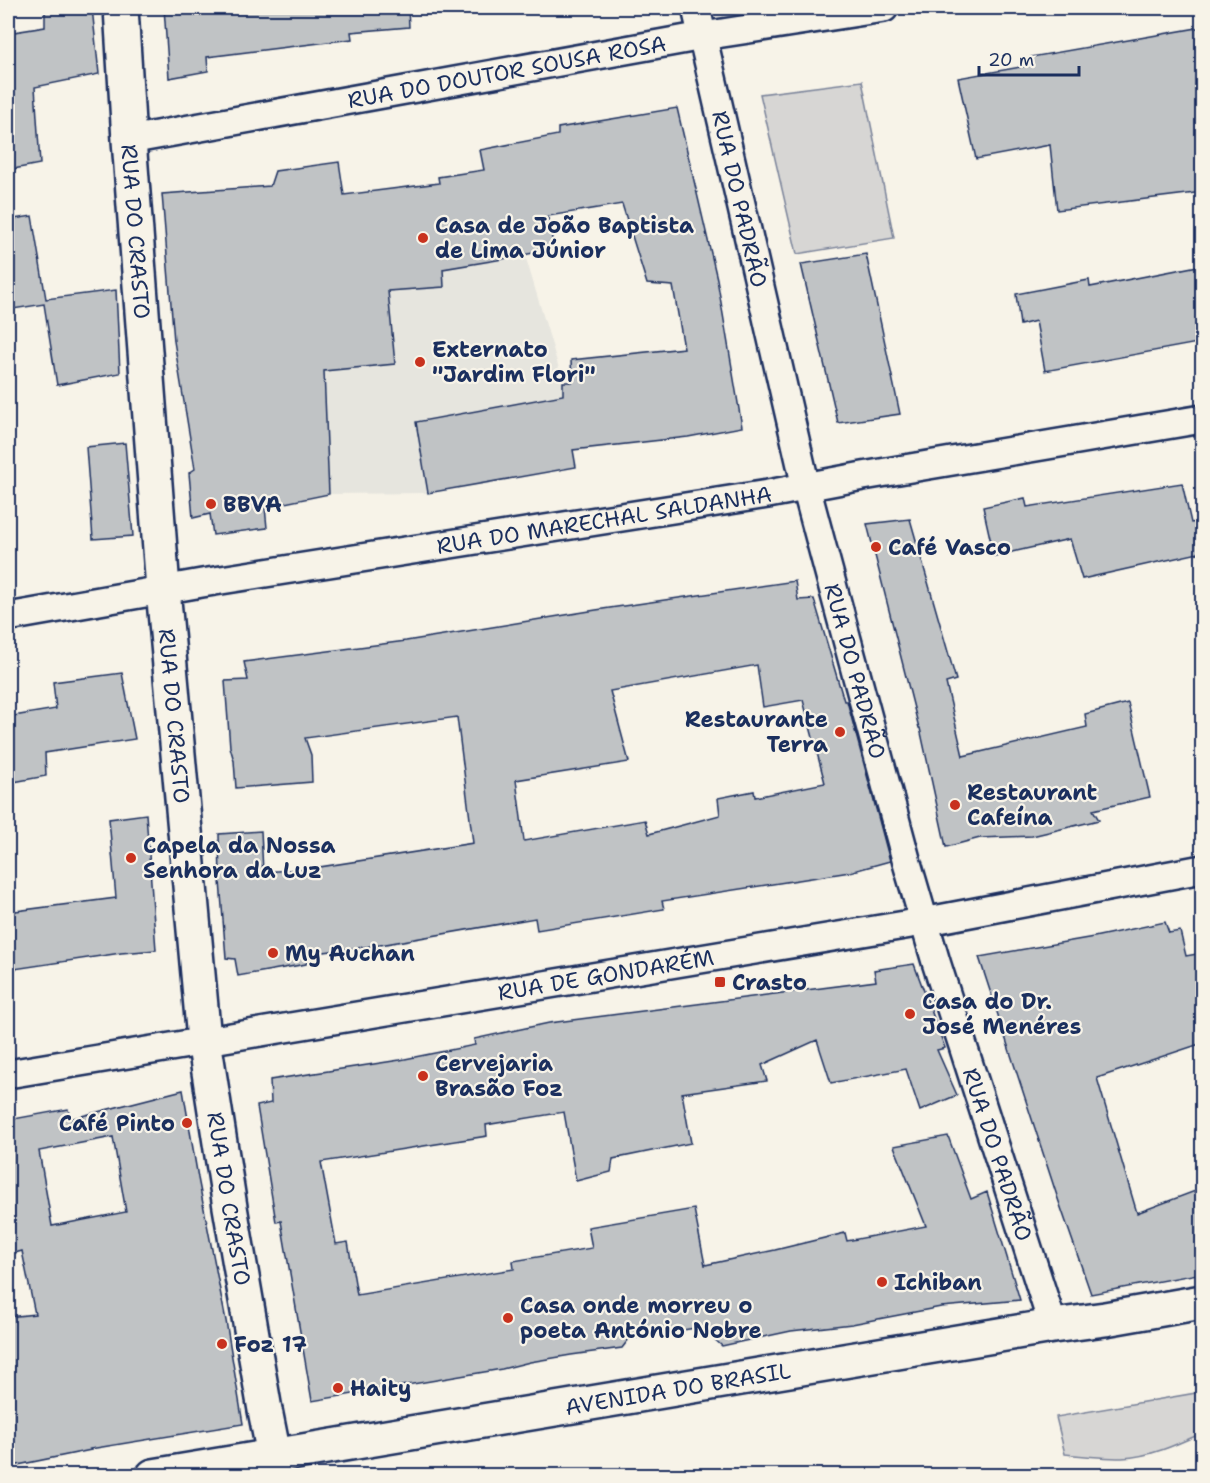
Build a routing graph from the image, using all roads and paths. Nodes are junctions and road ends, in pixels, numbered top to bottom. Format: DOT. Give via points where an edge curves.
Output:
graph roads {
  1 [pos="121,8"];
  2 [pos="696,8"];
  3 [pos="884,8"];
  4 [pos="703,36"];
  5 [pos="129,140"];
  6 [pos="1203,420"];
  7 [pos="806,487"];
  8 [pos="163,589"];
  9 [pos="8,617"];
  10 [pos="1203,869"];
  11 [pos="923,922"];
  12 [pos="204,1040"];
  13 [pos="8,1074"];
  14 [pos="1203,1302"];
  15 [pos="1053,1326"];
  16 [pos="274,1455"];
  17 [pos="153,1476"];
  1 -- 5 [label="street, RUA DO CRASTO"];
  2 -- 4 [label="street, RUA DO PADRÃO"];
  3 -- 4 [label="street, RUA DO DOUTOR SOUSA ROSA"];
  4 -- 5 [label="street, RUA DO DOUTOR SOUSA ROSA"];
  4 -- 7 [label="street, RUA DO PADRÃO"];
  5 -- 8 [label="street, RUA DO CRASTO"];
  6 -- 7 [label="street, RUA DO MARECHAL SALDANHA"];
  7 -- 8 [label="street, RUA DO MARECHAL SALDANHA"];
  7 -- 11 [label="street, RUA DO PADRÃO"];
  8 -- 9 [label="street, RUA DO MARECHAL SALDANHA"];
  8 -- 12 [label="street, RUA DO CRASTO"];
  10 -- 11 [label="street, RUA DE GONDARÉM"];
  11 -- 12 [label="street, RUA DE GONDARÉM"];
  11 -- 15 [label="street, RUA DO PADRÃO"];
  12 -- 13 [label="street, RUA DE GONDARÉM"];
  12 -- 16 [label="street, RUA DO CRASTO"];
  14 -- 15 [label="street, AVENIDA DO BRASIL"];
  15 -- 16 [label="street, AVENIDA DO BRASIL"];
  16 -- 17 [label="street, AVENIDA DO BRASIL"];
}
